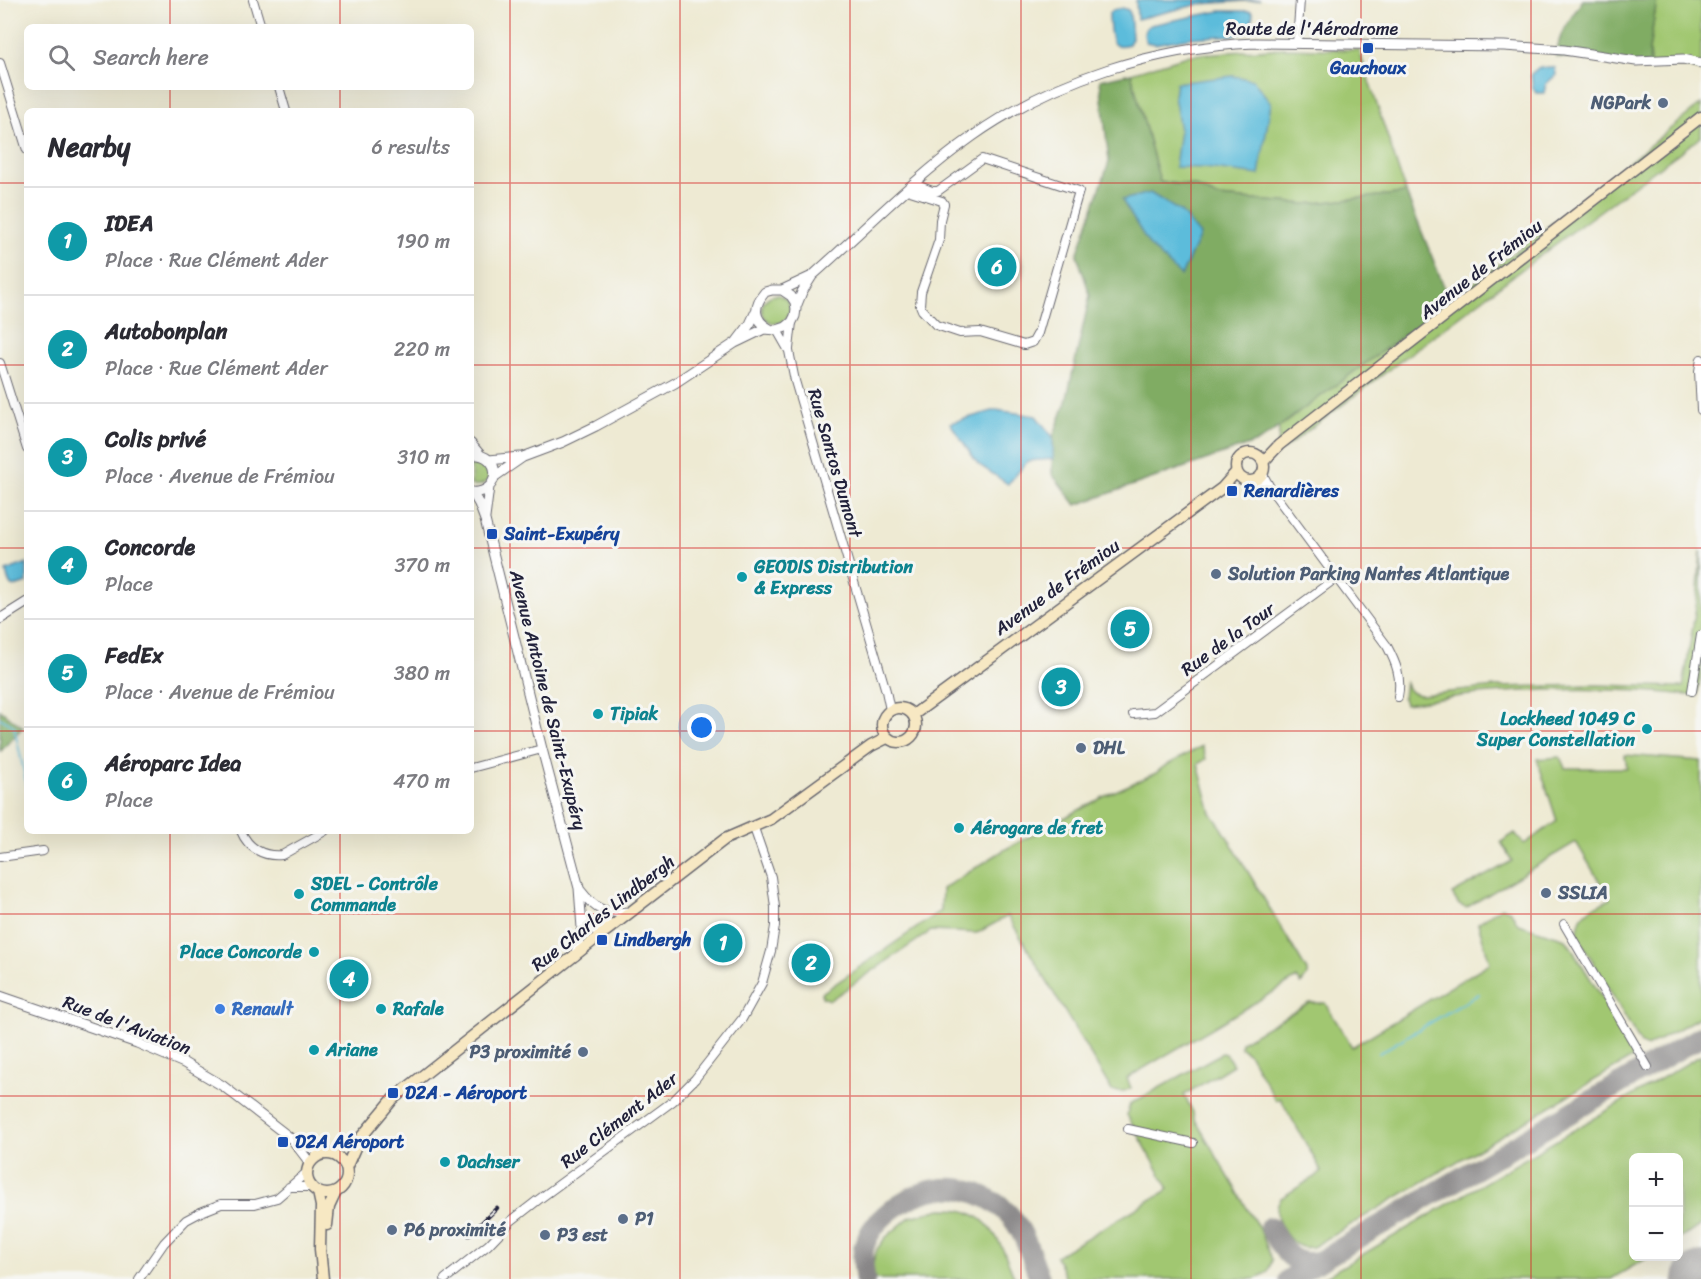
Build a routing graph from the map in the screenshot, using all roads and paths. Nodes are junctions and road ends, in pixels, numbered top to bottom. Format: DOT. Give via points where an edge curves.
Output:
graph roads {
  1 [pos="253,0"];
  2 [pos="1300,0"];
  3 [pos="260,24"];
  4 [pos="1297,44"];
  5 [pos="0,63"];
  6 [pos="1701,63"];
  7 [pos="280,90"];
  8 [pos="285,108"];
  9 [pos="1701,117"];
  10 [pos="24,140"];
  11 [pos="911,187"];
  12 [pos="812,276"];
  13 [pos="782,290"];
  14 [pos="796,307"];
  15 [pos="756,311"];
  16 [pos="792,322"];
  17 [pos="774,329"];
  18 [pos="735,343"];
  19 [pos="789,351"];
  20 [pos="1701,359"];
  21 [pos="0,363"];
  22 [pos="1701,410"];
  23 [pos="24,439"];
  24 [pos="480,457"];
  25 [pos="523,457"];
  26 [pos="1253,470"];
  27 [pos="494,477"];
  28 [pos="489,487"];
  29 [pos="474,492"];
  30 [pos="474,496"];
  31 [pos="485,520"];
  32 [pos="1336,578"];
  33 [pos="24,604"];
  34 [pos="24,608"];
  35 [pos="14,612"];
  36 [pos="0,619"];
  37 [pos="1701,635"];
  38 [pos="1692,691"];
  39 [pos="1398,697"];
  40 [pos="890,710"];
  41 [pos="1133,714"];
  42 [pos="913,715"];
  43 [pos="887,738"];
  44 [pos="542,749"];
  45 [pos="474,767"];
  46 [pos="754,828"];
  47 [pos="243,834"];
  48 [pos="320,834"];
  49 [pos="42,851"];
  50 [pos="0,856"];
  51 [pos="579,888"];
  52 [pos="602,911"];
  53 [pos="630,912"];
  54 [pos="582,918"];
  55 [pos="1564,924"];
  56 [pos="604,932"];
  57 [pos="575,956"];
  58 [pos="0,996"];
  59 [pos="1648,1067"];
  60 [pos="1128,1129"];
  61 [pos="293,1140"];
  62 [pos="358,1141"];
  63 [pos="1193,1143"];
  64 [pos="330,1155"];
  65 [pos="308,1168"];
  66 [pos="346,1168"];
  67 [pos="289,1187"];
  68 [pos="314,1190"];
  69 [pos="336,1192"];
  70 [pos="511,1221"];
  71 [pos="322,1264"];
  72 [pos="139,1279"];
  73 [pos="323,1279"];
  74 [pos="440,1279"];
  75 [pos="445,1279"];
  1 -- 3 [label="street"];
  2 -- 4 [label="street"];
  4 -- 6 [label="street, Route de l'Aérodrome" via="1504,46 1636,61 1683,58"];
  4 -- 11 [label="street, Route de l'Aérodrome" via="1233,44 1177,52 1077,81 1027,104 975,135"];
  5 -- 10 [label="street"];
  7 -- 8 [label="street"];
  9 -- 26 [label="main road, Avenue de Frémiou" via="1279,445"];
  11 -- 11 [label="street" via="938,191 982,159 1079,190 1033,342 1024,345 980,332 960,333 930,321 922,310 920,297 939,240 944,202"];
  11 -- 12 [label="street, Route de l'Aérodrome"];
  12 -- 13 [label="street, Route de l'Aérodrome"];
  12 -- 14 [label="street, Route de l'Aérodrome"];
  13 -- 14 [label="street" via="791,296"];
  13 -- 15 [label="street" via="765,292"];
  14 -- 16 [label="street"];
  15 -- 17 [label="street" via="764,326"];
  15 -- 18 [label="street"];
  16 -- 17 [label="street"];
  16 -- 19 [label="street"];
  17 -- 18 [label="street" via="764,329"];
  17 -- 19 [label="street, Rue Santos Dumont"];
  18 -- 25 [label="street" via="626,410"];
  19 -- 40 [label="street, Rue Santos Dumont"];
  20 -- 22 [label="street"];
  21 -- 23 [label="street"];
  24 -- 25 [label="street"];
  24 -- 27 [label="street" via="493,465"];
  25 -- 27 [label="street"];
  26 -- 32 [label="street"];
  26 -- 42 [label="main road, Avenue de Frémiou" via="1222,488"];
  27 -- 28 [label="street, Avenue Antoine de Saint-Exupéry"];
  28 -- 29 [label="street"];
  28 -- 31 [label="street, Avenue Antoine de Saint-Exupéry"];
  30 -- 31 [label="street, Avenue Antoine de Saint-Exupéry"];
  31 -- 44 [label="street, Avenue Antoine de Saint-Exupéry"];
  32 -- 39 [label="street" via="1396,663"];
  32 -- 41 [label="street, Rue de la Tour" via="1155,712"];
  33 -- 35 [label="street"];
  34 -- 35 [label="street"];
  35 -- 36 [label="street"];
  37 -- 38 [label="street"];
  40 -- 42 [label="main road" via="905,709"];
  40 -- 43 [label="main road" via="881,723"];
  42 -- 43 [label="main road" via="915,732 908,740 897,742"];
  43 -- 46 [label="main road, Rue Charles Lindbergh"];
  44 -- 45 [label="street"];
  44 -- 51 [label="street, Avenue Antoine de Saint-Exupéry"];
  46 -- 53 [label="main road, Rue Charles Lindbergh" via="725,839"];
  46 -- 70 [label="street, Rue Clément Ader" via="771,877 775,926 762,983 749,1008 695,1079 673,1101"];
  47 -- 48 [label="street" via="256,850 274,856"];
  49 -- 50 [label="street"];
  51 -- 52 [label="street, Avenue Antoine de Saint-Exupéry"];
  51 -- 54 [label="street, Avenue Antoine de Saint-Exupéry"];
  52 -- 53 [label="street"];
  52 -- 56 [label="street" via="606,919"];
  53 -- 56 [label="main road, Rue Charles Lindbergh"];
  54 -- 56 [label="street" via="591,928"];
  54 -- 57 [label="street, Avenue Antoine de Saint-Exupéry"];
  55 -- 59 [label="street"];
  56 -- 57 [label="main road, Rue Charles Lindbergh"];
  57 -- 62 [label="main road, Rue Charles Lindbergh" via="404,1090"];
  58 -- 61 [label="street, Rue de l'Aviation" via="184,1063 223,1086"];
  60 -- 63 [label="street"];
  61 -- 64 [label="street, Rue de l'Aviation"];
  61 -- 65 [label="street, Rue de l'Aviation" via="308,1159"];
  62 -- 64 [label="main road, Rue Charles Lindbergh"];
  62 -- 66 [label="main road, Rue Charles Lindbergh"];
  64 -- 65 [label="main road" via="316,1156"];
  64 -- 66 [label="main road"];
  65 -- 67 [label="street"];
  65 -- 68 [label="main road" via="308,1183"];
  66 -- 69 [label="main road" via="343,1186"];
  67 -- 68 [label="street"];
  67 -- 72 [label="street" via="269,1201 221,1204 186,1220"];
  68 -- 69 [label="main road"];
  68 -- 71 [label="main road" via="321,1206"];
  69 -- 71 [label="main road" via="329,1207"];
  70 -- 74 [label="street, Rue Clément Ader"];
  70 -- 75 [label="street, Rue Clément Ader"];
  71 -- 73 [label="main road"];
}
